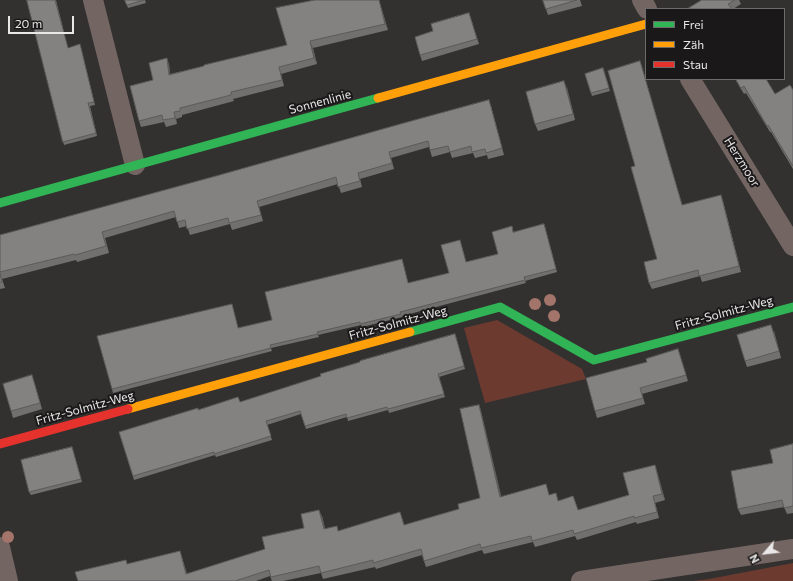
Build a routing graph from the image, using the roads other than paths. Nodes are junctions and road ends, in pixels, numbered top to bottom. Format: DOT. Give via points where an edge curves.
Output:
graph roads {
  1 [pos="93,0"];
  2 [pos="645,24"];
  3 [pos="691,80"];
  4 [pos="135,165"];
  5 [pos="0,203"];
  6 [pos="793,246"];
  7 [pos="793,307"];
  8 [pos="0,444"];
  9 [pos="0,547"];
  10 [pos="793,549"];
  11 [pos="8,581"];
  12 [pos="581,581"];
  1 -- 4 [label="street"];
  2 -- 4 [label="street, Sonnenlinie"];
  3 -- 6 [label="street, Herzmoor"];
  4 -- 5 [label="street, Sonnenlinie"];
  7 -- 8 [label="street, Fritz-Solmitz-Weg" via="594,360 500,307"];
  9 -- 11 [label="street"];
  10 -- 12 [label="street"];
}
